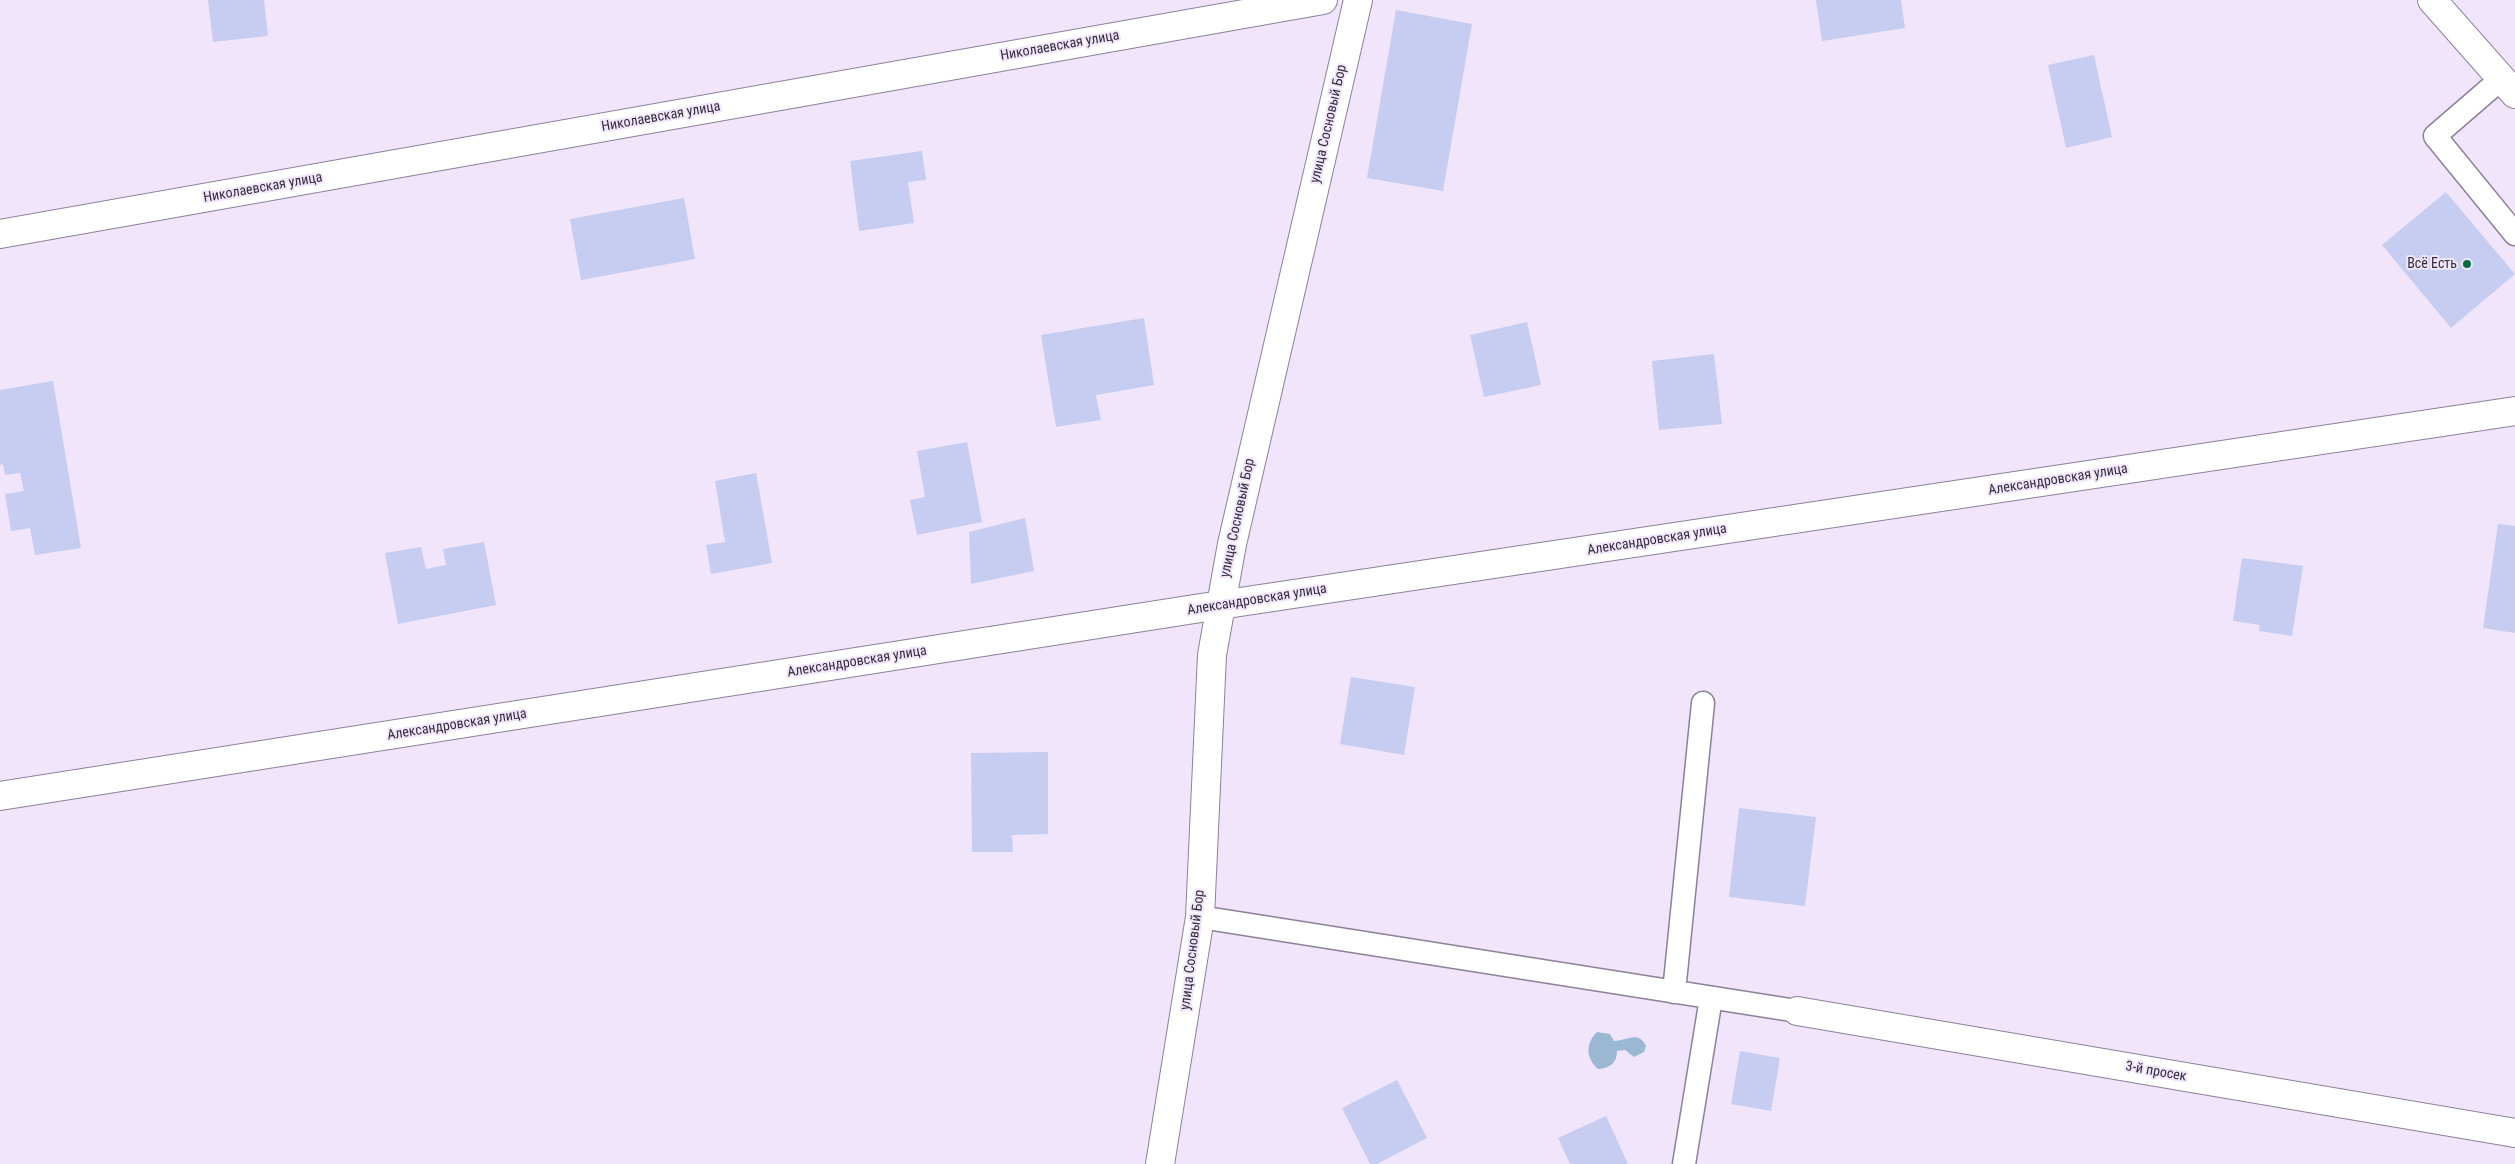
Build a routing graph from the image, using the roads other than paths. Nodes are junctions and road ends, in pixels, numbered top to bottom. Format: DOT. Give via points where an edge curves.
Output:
graph roads {
  1 [pos="1323,0"];
  2 [pos="1358,0"];
  3 [pos="2432,0"];
  4 [pos="2508,86"];
  5 [pos="0,234"];
  6 [pos="2515,234"];
  7 [pos="2515,411"];
  8 [pos="1220,605"];
  9 [pos="1703,704"];
  10 [pos="0,796"];
  11 [pos="1200,917"];
  12 [pos="1674,992"];
  13 [pos="1711,998"];
  14 [pos="1797,1011"];
  15 [pos="2515,1133"];
  16 [pos="1160,1164"];
  17 [pos="1684,1164"];
  1 -- 5 [label="street, Николаевская улица"];
  2 -- 8 [label="street, улица Сосновый Бор"];
  3 -- 4 [label="street"];
  4 -- 6 [label="lane" via="2435,136"];
  7 -- 8 [label="street, Александровская улица"];
  8 -- 10 [label="street, Александровская улица"];
  8 -- 11 [label="street, улица Сосновый Бор" via="1212,655"];
  9 -- 12 [label="lane"];
  11 -- 12 [label="lane"];
  11 -- 16 [label="street, улица Сосновый Бор"];
  12 -- 13 [label="lane"];
  13 -- 14 [label="lane"];
  13 -- 17 [label="lane"];
  14 -- 15 [label="street, 3-й просек"];
}
